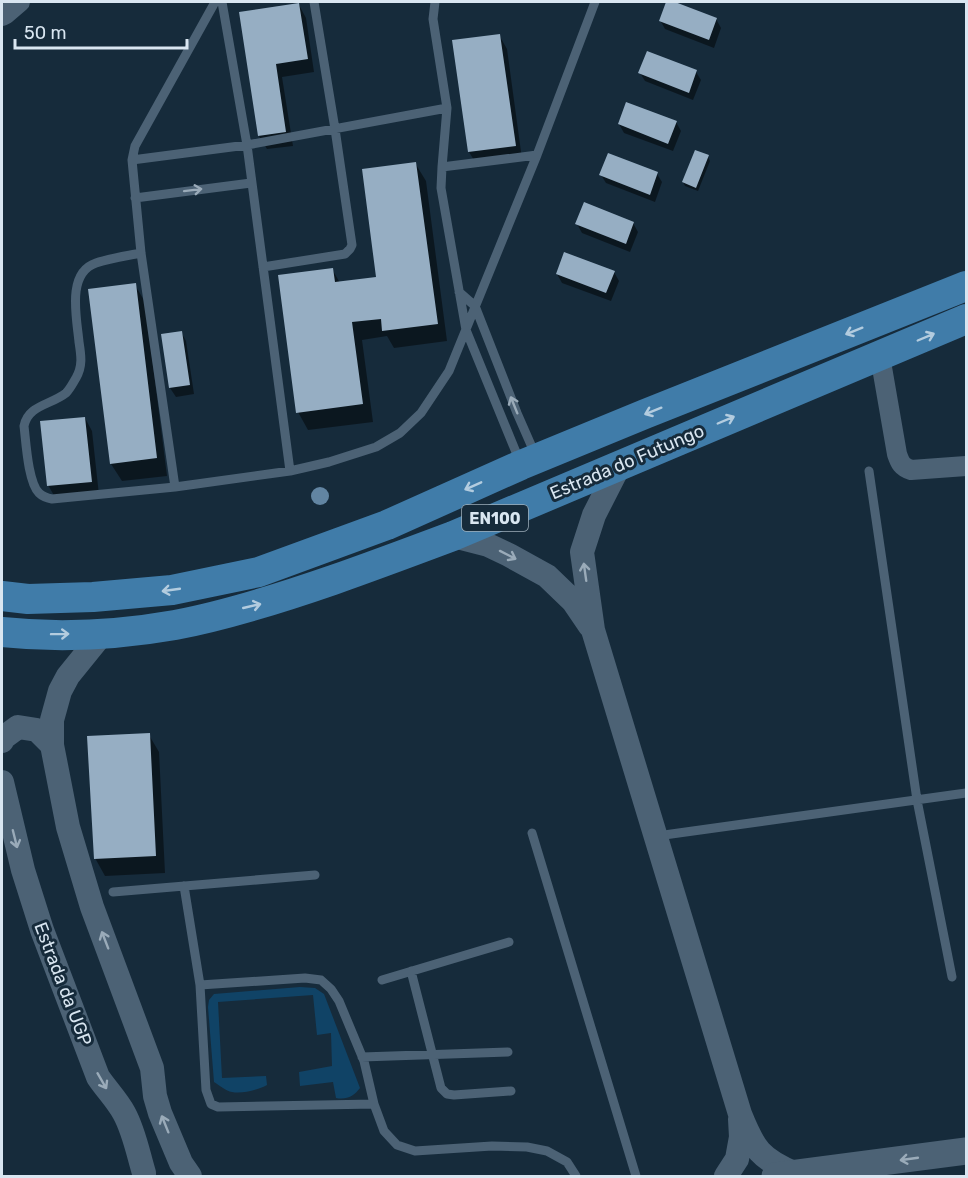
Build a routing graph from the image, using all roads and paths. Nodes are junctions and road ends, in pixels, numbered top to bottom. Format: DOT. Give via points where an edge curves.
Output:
graph roads {
  1 [pos="20,2"];
  2 [pos="215,2"];
  3 [pos="222,2"];
  4 [pos="314,2"];
  5 [pos="435,2"];
  6 [pos="595,2"];
  7 [pos="2,16"];
  8 [pos="447,108"];
  9 [pos="335,129"];
  10 [pos="247,144"];
  11 [pos="537,155"];
  12 [pos="132,160"];
  13 [pos="442,167"];
  14 [pos="251,183"];
  15 [pos="135,198"];
  16 [pos="141,253"];
  17 [pos="263,267"];
  18 [pos="966,286"];
  19 [pos="459,292"];
  20 [pos="475,306"];
  21 [pos="966,319"];
  22 [pos="466,330"];
  23 [pos="880,356"];
  24 [pos="529,462"];
  25 [pos="619,466"];
  26 [pos="966,466"];
  27 [pos="290,471"];
  28 [pos="869,471"];
  29 [pos="175,487"];
  30 [pos="453,536"];
  31 [pos="2,596"];
  32 [pos="593,630"];
  33 [pos="2,632"];
  34 [pos="102,634"];
  35 [pos="2,741"];
  36 [pos="52,745"];
  37 [pos="2,782"];
  38 [pos="966,793"];
  39 [pos="917,800"];
  40 [pos="532,833"];
  41 [pos="656,837"];
  42 [pos="315,875"];
  43 [pos="184,886"];
  44 [pos="113,892"];
  45 [pos="509,942"];
  46 [pos="411,971"];
  47 [pos="952,977"];
  48 [pos="382,980"];
  49 [pos="200,985"];
  50 [pos="508,1052"];
  51 [pos="433,1055"];
  52 [pos="362,1058"];
  53 [pos="511,1091"];
  54 [pos="374,1104"];
  55 [pos="740,1114"];
  56 [pos="966,1151"];
  57 [pos="786,1175"];
  58 [pos="144,1176"];
  59 [pos="190,1176"];
  60 [pos="576,1176"];
  61 [pos="636,1176"];
  62 [pos="726,1176"];
  1 -- 7 [label="street"];
  2 -- 12 [label="lane" via="135,146"];
  3 -- 10 [label="lane"];
  4 -- 9 [label="lane"];
  5 -- 8 [label="lane" via="433,19"];
  6 -- 11 [label="lane"];
  8 -- 9 [label="lane"];
  8 -- 13 [label="lane"];
  9 -- 10 [label="lane"];
  9 -- 17 [label="lane" via="350,249 345,255"];
  10 -- 12 [label="lane"];
  10 -- 14 [label="lane"];
  11 -- 13 [label="lane"];
  11 -- 20 [label="lane"];
  12 -- 15 [label="lane"];
  13 -- 19 [label="lane" via="441,188"];
  15 -- 14 [label="lane, one-way"];
  14 -- 17 [label="lane"];
  15 -- 16 [label="lane"];
  16 -- 29 [label="lane"];
  16 -- 29 [label="lane" via="94,263 82,272 75,295 81,363 78,375 65,394 34,410 24,426 32,480 45,498"];
  17 -- 27 [label="lane"];
  18 -- 24 [label="main road, Estrada do Futungo / EN100, one-way"];
  19 -- 20 [label="lane"];
  19 -- 22 [label="lane"];
  20 -- 22 [label="lane"];
  24 -- 20 [label="lane, one-way" via="517,413"];
  23 -- 21 [label="main road, Estrada do Futungo / EN100, one-way"];
  22 -- 24 [label="lane"];
  22 -- 27 [label="lane" via="449,371 421,413 400,433 376,447"];
  25 -- 23 [label="main road, Estrada do Futungo / EN100, one-way"];
  23 -- 26 [label="street" via="897,454 904,468"];
  24 -- 31 [label="main road, Estrada do Futungo / EN100, one-way" via="387,525 259,572 172,590 39,599"];
  25 -- 30 [label="main road, Estrada do Futungo / EN100"];
  32 -- 25 [label="street, one-way" via="582,552 594,515"];
  27 -- 29 [label="lane"];
  28 -- 39 [label="lane"];
  30 -- 32 [label="street, one-way" via="488,545 548,576 573,601"];
  34 -- 30 [label="main road, Estrada do Futungo / EN100, one-way" via="175,625 269,602"];
  32 -- 41 [label="street"];
  33 -- 34 [label="main road, Estrada do Futungo / EN100, one-way"];
  34 -- 36 [label="street" via="60,691 52,720"];
  35 -- 36 [label="street" via="18,728 37,730"];
  59 -- 36 [label="street, one-way" via="160,1113 152,1068 92,907 68,827"];
  37 -- 58 [label="street, Estrada da UGP, one-way" via="42,930 98,1077 129,1124"];
  38 -- 39 [label="lane"];
  39 -- 41 [label="lane"];
  39 -- 47 [label="lane"];
  40 -- 61 [label="lane"];
  41 -- 55 [label="street"];
  42 -- 43 [label="lane"];
  43 -- 44 [label="lane"];
  43 -- 49 [label="lane"];
  45 -- 46 [label="lane"];
  46 -- 48 [label="lane"];
  46 -- 51 [label="lane"];
  49 -- 52 [label="lane" via="321,980 339,1001"];
  49 -- 54 [label="lane" via="206,1090 211,1104"];
  50 -- 51 [label="lane"];
  51 -- 52 [label="lane"];
  51 -- 53 [label="lane" via="441,1088 447,1094"];
  52 -- 54 [label="lane"];
  54 -- 60 [label="lane" via="384,1131 397,1145 415,1151 527,1147 547,1151 567,1162"];
  55 -- 57 [label="street" via="749,1137 763,1156"];
  55 -- 62 [label="street" via="737,1159"];
  56 -- 57 [label="main road, one-way"];
}
